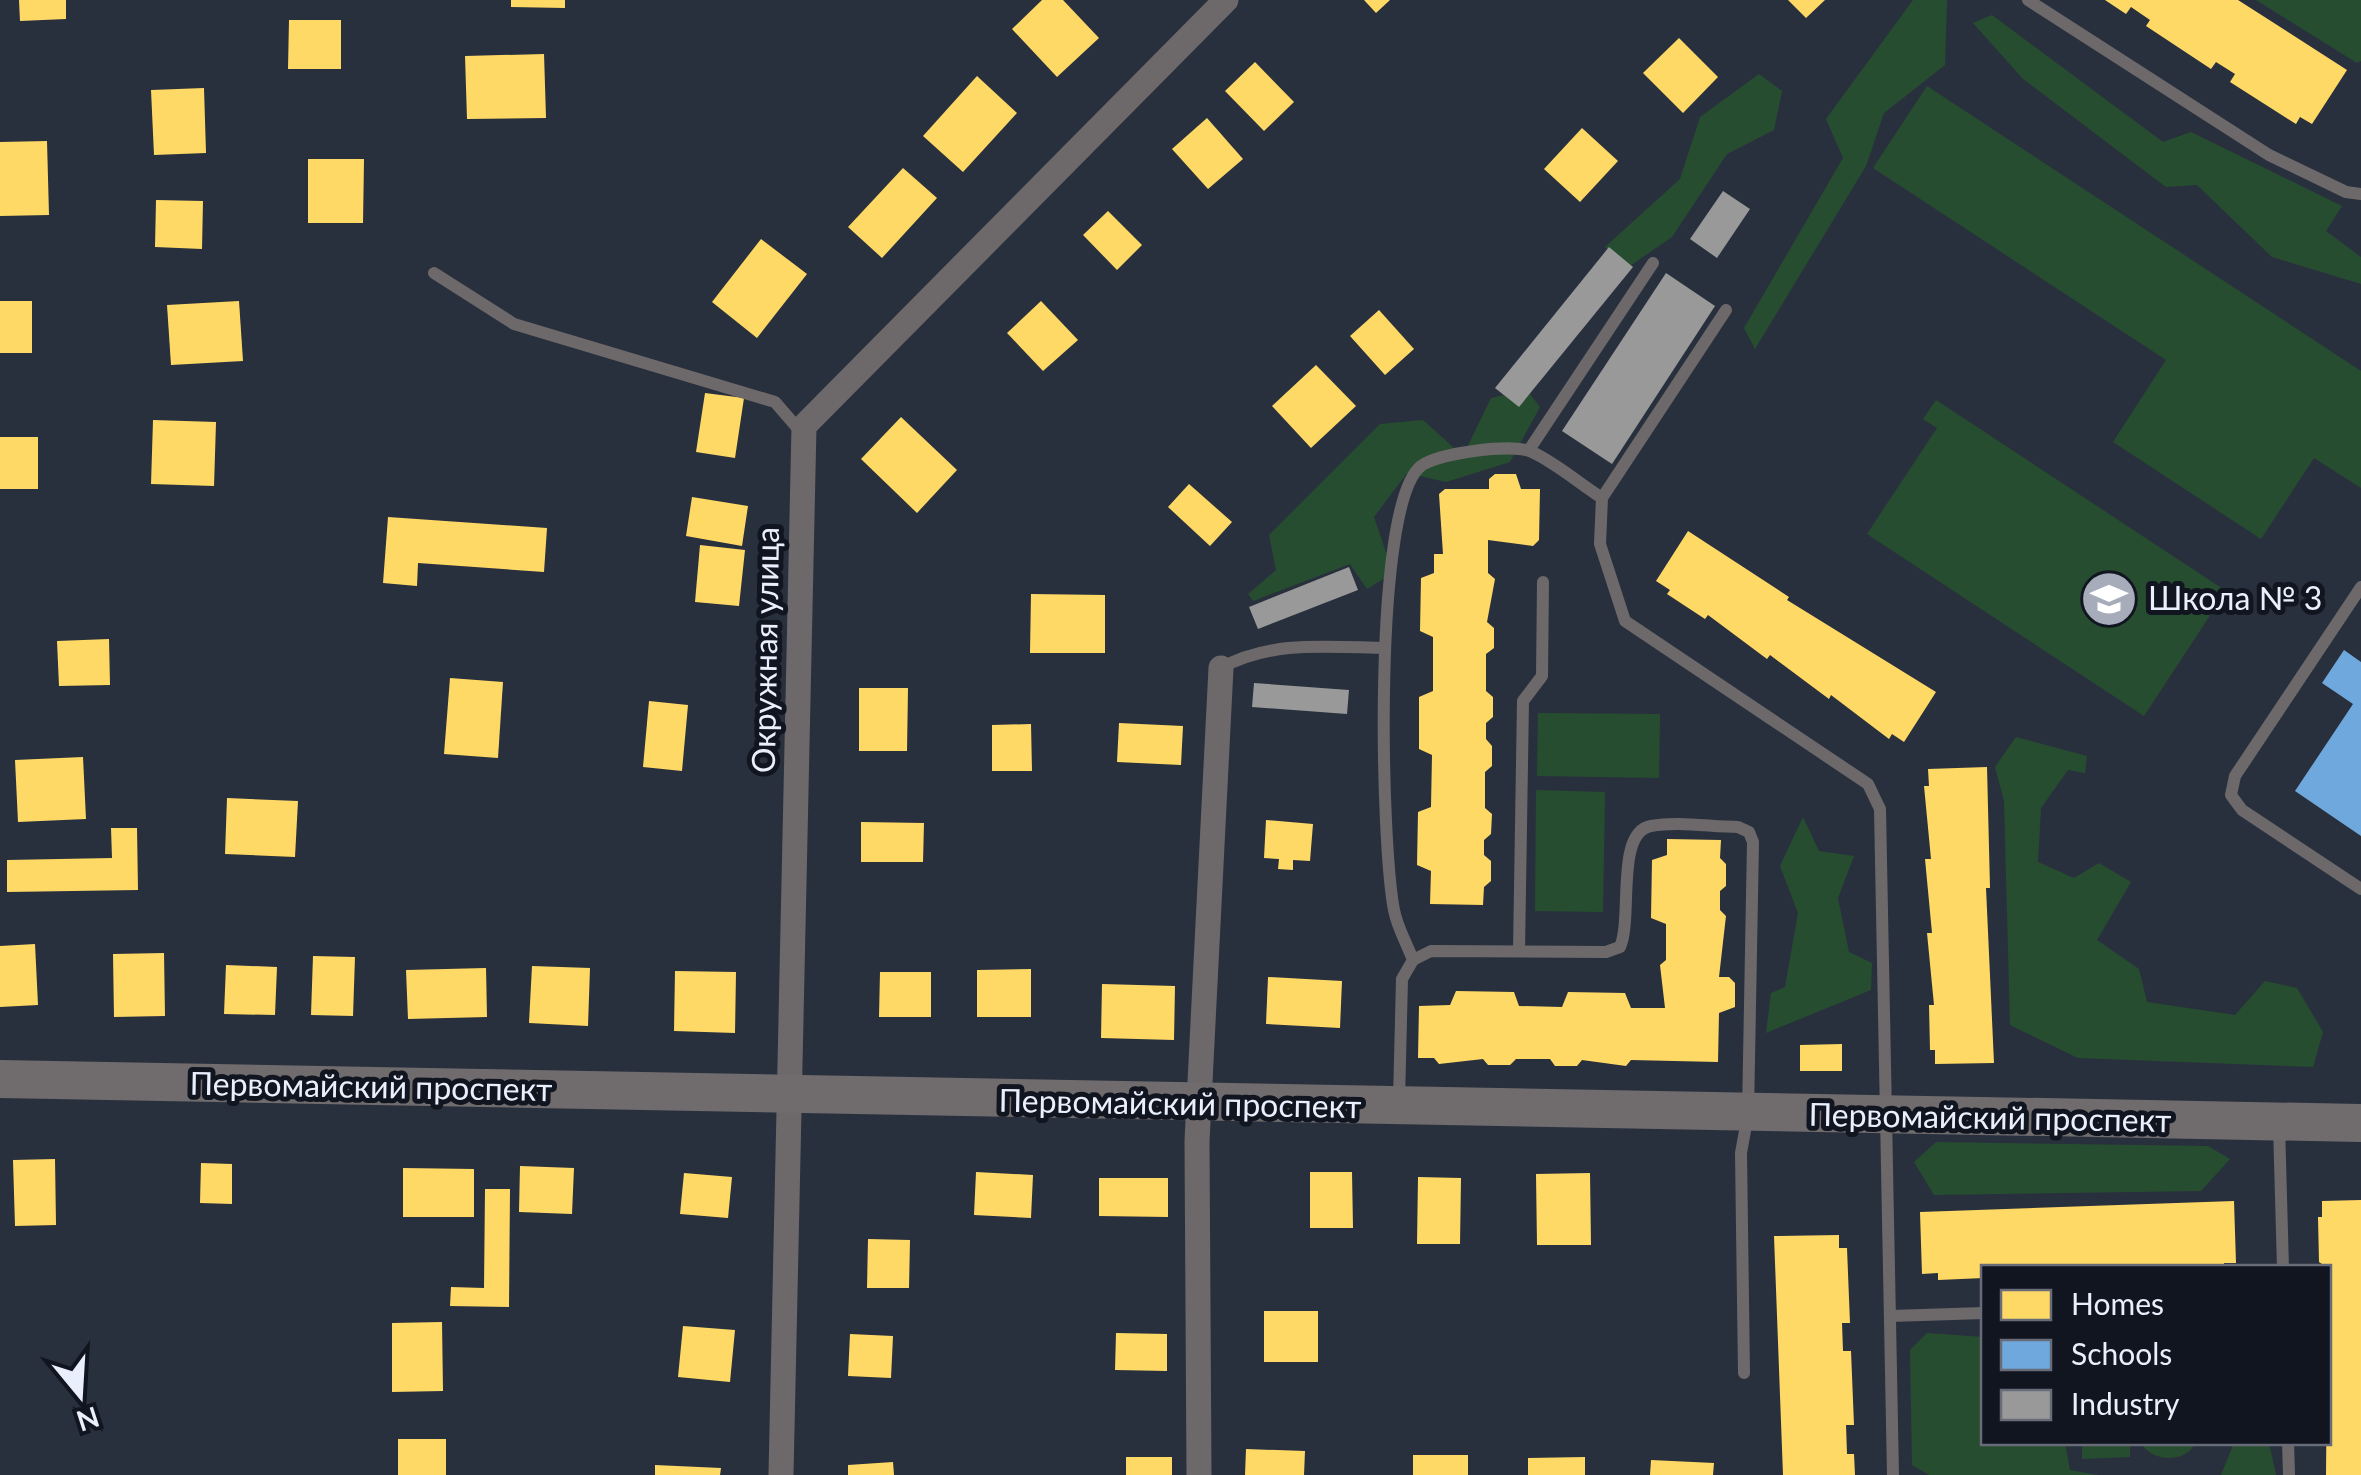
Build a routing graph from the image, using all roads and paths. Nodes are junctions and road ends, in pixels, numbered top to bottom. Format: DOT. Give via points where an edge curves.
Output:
graph roads {
  1 [pos="1226,0"];
  2 [pos="2028,0"];
  3 [pos="2361,194"];
  4 [pos="1653,262"];
  5 [pos="434,274"];
  6 [pos="1726,310"];
  7 [pos="804,435"];
  8 [pos="1529,450"];
  9 [pos="1602,498"];
  10 [pos="1543,582"];
  11 [pos="2361,586"];
  12 [pos="1384,648"];
  13 [pos="1221,668"];
  14 [pos="2361,889"];
  15 [pos="1519,951"];
  16 [pos="1413,960"];
  17 [pos="0,1079"];
  18 [pos="789,1096"];
  19 [pos="1198,1104"];
  20 [pos="1398,1108"];
  21 [pos="1748,1114"];
  22 [pos="1888,1116"];
  23 [pos="2278,1123"];
  24 [pos="2361,1124"];
  25 [pos="2283,1265"];
  26 [pos="1981,1313"];
  27 [pos="1890,1316"];
  28 [pos="1744,1373"];
  29 [pos="2288,1445"];
  30 [pos="780,1475"];
  31 [pos="1199,1475"];
  32 [pos="1894,1475"];
  33 [pos="2289,1475"];
  1 -- 7 [label="street" via="804,426"];
  2 -- 3 [label="lane" via="2269,155"];
  4 -- 8 [label="lane"];
  5 -- 7 [label="lane" via="514,324 775,402"];
  6 -- 9 [label="lane"];
  7 -- 18 [label="street, Окружная улица"];
  8 -- 9 [label="lane"];
  8 -- 12 [label="lane" via="1447,454 1419,467 1402,492"];
  9 -- 22 [label="lane" via="1600,544 1625,621 1868,784 1880,809"];
  10 -- 15 [label="lane" via="1542,676 1523,701"];
  11 -- 14 [label="lane" via="2235,776 2231,795 2242,810"];
  12 -- 13 [label="lane" via="1249,652"];
  12 -- 16 [label="lane" via="1392,893"];
  13 -- 19 [label="street"];
  15 -- 16 [label="lane" via="1432,950"];
  15 -- 21 [label="lane" via="1620,947 1627,933 1636,832 1649,826 1748,832"];
  16 -- 20 [label="lane" via="1402,979"];
  17 -- 18 [label="street, Первомайский проспект"];
  18 -- 19 [label="street, Первомайский проспект"];
  18 -- 30 [label="street, Окружная улица"];
  19 -- 20 [label="street, Первомайский проспект"];
  19 -- 31 [label="street"];
  20 -- 21 [label="street, Первомайский проспект"];
  21 -- 22 [label="street, Первомайский проспект"];
  21 -- 28 [label="lane" via="1740,1154"];
  22 -- 23 [label="street, Первомайский проспект"];
  22 -- 27 [label="lane"];
  23 -- 24 [label="street, Первомайский проспект"];
  23 -- 25 [label="lane"];
  26 -- 27 [label="lane"];
  27 -- 32 [label="lane"];
  29 -- 33 [label="lane"];
}
